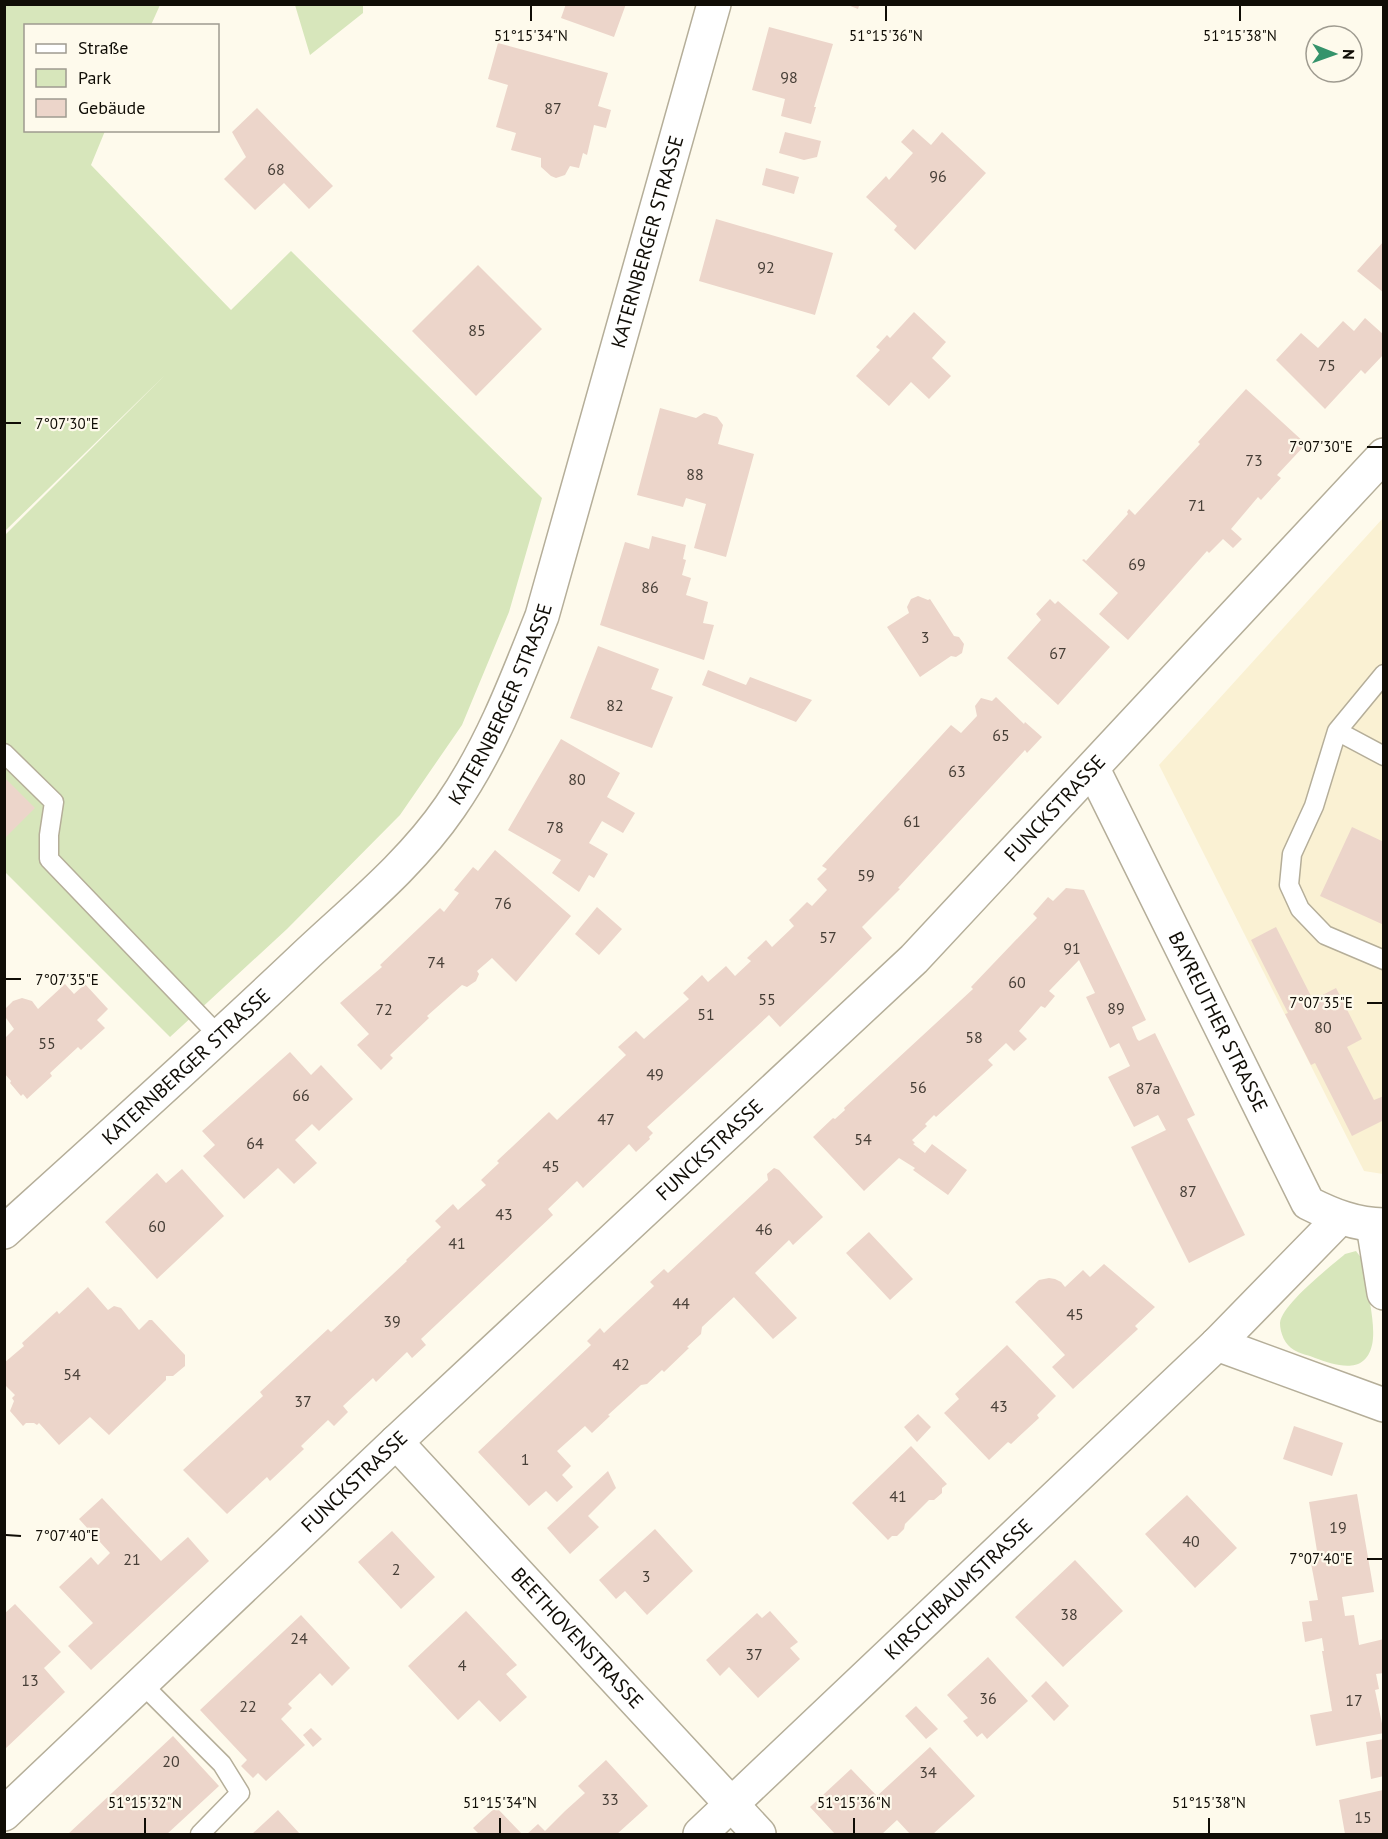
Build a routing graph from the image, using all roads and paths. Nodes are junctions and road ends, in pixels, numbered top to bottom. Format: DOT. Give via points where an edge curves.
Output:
graph roads {
  1 [pos="714,4"];
  2 [pos="1383,455"];
  3 [pos="1383,674"];
  4 [pos="1337,731"];
  5 [pos="4,753"];
  6 [pos="1383,756"];
  7 [pos="1093,769"];
  8 [pos="1383,960"];
  9 [pos="220,1037"];
  10 [pos="1340,1218"];
  11 [pos="1378,1225"];
  12 [pos="4,1232"];
  13 [pos="1383,1293"];
  14 [pos="1217,1344"];
  15 [pos="1383,1405"];
  16 [pos="396,1442"];
  17 [pos="141,1683"];
  18 [pos="731,1806"];
  19 [pos="4,1814"];
  20 [pos="200,1834"];
  21 [pos="700,1834"];
  22 [pos="759,1834"];
  1 -- 9 [label="street, KATERNBERGER STRASSE" via="542,616 510,699 479,762 449,809 414,852"];
  2 -- 7 [label="street, FUNCKSTRASSE"];
  3 -- 4 [label="lane"];
  4 -- 6 [label="lane"];
  4 -- 8 [label="lane" via="1314,806 1292,854 1288,885 1300,909 1325,935"];
  5 -- 9 [label="lane" via="54,802 49,859"];
  7 -- 10 [label="street, BAYREUTHER STRASSE" via="1308,1203"];
  7 -- 16 [label="street, FUNCKSTRASSE" via="914,959"];
  9 -- 12 [label="street, KATERNBERGER STRASSE"];
  10 -- 11 [label="street, BAYREUTHER STRASSE"];
  10 -- 14 [label="street, KIRSCHBAUMSTRASSE"];
  11 -- 13 [label="street"];
  14 -- 15 [label="street"];
  14 -- 18 [label="street, KIRSCHBAUMSTRASSE"];
  16 -- 17 [label="street, FUNCKSTRASSE"];
  16 -- 18 [label="street, BEETHOVENSTRASSE"];
  17 -- 19 [label="street, FUNCKSTRASSE"];
  17 -- 20 [label="lane" via="222,1764 240,1792"];
  18 -- 21 [label="street, KIRSCHBAUMSTRASSE"];
  18 -- 22 [label="street, BEETHOVENSTRASSE"];
}
